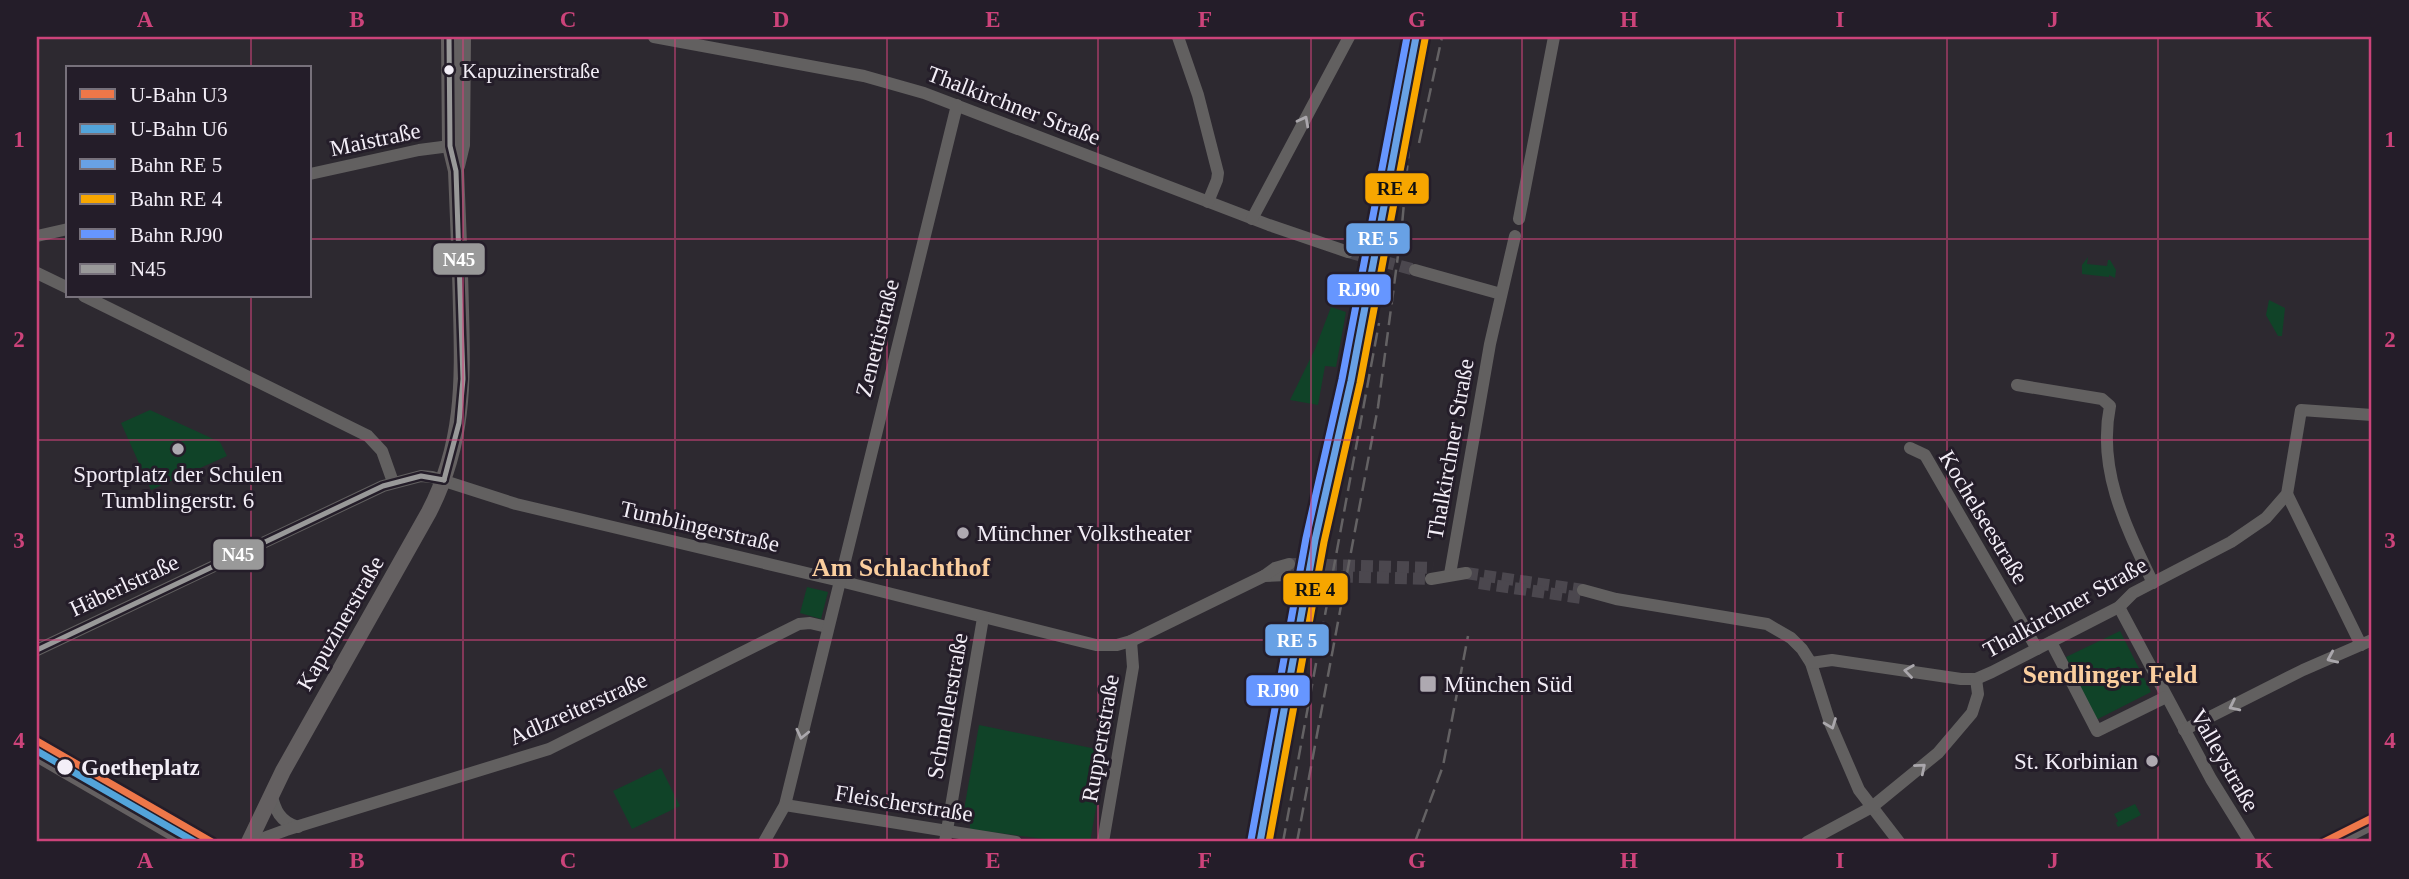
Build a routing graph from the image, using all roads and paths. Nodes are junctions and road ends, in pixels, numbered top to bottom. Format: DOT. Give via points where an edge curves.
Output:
graph roads {
  1 [pos="449,37"];
  2 [pos="463,37"];
  3 [pos="654,37"];
  4 [pos="1178,37"];
  5 [pos="1349,37"];
  6 [pos="1554,37"];
  7 [pos="957,105"];
  8 [pos="450,146"];
  9 [pos="456,171"];
  10 [pos="312,174"];
  11 [pos="1208,202"];
  12 [pos="1252,219"];
  13 [pos="1519,219"];
  14 [pos="66,229"];
  15 [pos="37,236"];
  16 [pos="1515,236"];
  17 [pos="1348,252"];
  18 [pos="1415,270"];
  19 [pos="37,273"];
  20 [pos="66,287"];
  21 [pos="1501,294"];
  22 [pos="88,298"];
  23 [pos="2017,385"];
  24 [pos="2372,415"];
  25 [pos="1910,448"];
  26 [pos="421,476"];
  27 [pos="444,480"];
  28 [pos="393,482"];
  29 [pos="2287,494"];
  30 [pos="1288,569"];
  31 [pos="1432,574"];
  32 [pos="1450,574"];
  33 [pos="1465,577"];
  34 [pos="839,581"];
  35 [pos="2153,583"];
  36 [pos="1582,594"];
  37 [pos="2119,607"];
  38 [pos="983,618"];
  39 [pos="827,627"];
  40 [pos="1131,640"];
  41 [pos="2051,642"];
  42 [pos="2367,642"];
  43 [pos="37,649"];
  44 [pos="2037,649"];
  45 [pos="1811,663"];
  46 [pos="1976,678"];
  47 [pos="2166,697"];
  48 [pos="2184,730"];
  49 [pos="37,754"];
  50 [pos="271,793"];
  51 [pos="785,805"];
  52 [pos="1872,807"];
  53 [pos="2372,822"];
  54 [pos="298,827"];
  55 [pos="946,837"];
  56 [pos="189,842"];
  57 [pos="251,842"];
  58 [pos="764,842"];
  59 [pos="1016,842"];
  60 [pos="1103,842"];
  61 [pos="1807,842"];
  62 [pos="1899,842"];
  63 [pos="2250,842"];
  64 [pos="2332,842"];
  1 -- 8 [label="main road, Kapuzinerstraße"];
  2 -- 9 [label="main road, Kapuzinerstraße" via="461,145"];
  3 -- 7 [label="street, Thalkirchner Straße" via="864,76"];
  4 -- 11 [label="street" via="1218,173"];
  12 -- 5 [label="street, one-way"];
  6 -- 13 [label="street"];
  7 -- 11 [label="street, Thalkirchner Straße"];
  7 -- 34 [label="street, Zenettistraße"];
  8 -- 9 [label="main road, Kapuzinerstraße"];
  8 -- 10 [label="street, Maistraße"];
  9 -- 27 [label="main road, Kapuzinerstraße" via="463,379 459,423"];
  11 -- 12 [label="street, Thalkirchner Straße"];
  12 -- 17 [label="street, Thalkirchner Straße"];
  14 -- 15 [label="street"];
  16 -- 21 [label="street, Thalkirchner Straße"];
  18 -- 21 [label="street"];
  19 -- 20 [label="street"];
  21 -- 32 [label="street, Thalkirchner Straße"];
  22 -- 28 [label="street" via="368,436 382,451"];
  23 -- 35 [label="street" via="2102,399 2110,406 2105,428 2114,490"];
  24 -- 29 [label="street" via="2301,410"];
  25 -- 44 [label="street, Kochelseestraße" via="1925,455"];
  26 -- 27 [label="street, Tumblingerstraße"];
  26 -- 28 [label="street, Häberlstraße"];
  27 -- 34 [label="street, Tumblingerstraße" via="516,504"];
  27 -- 50 [label="main road, Kapuzinerstraße"];
  28 -- 43 [label="street, Häberlstraße"];
  29 -- 35 [label="street, Thalkirchner Straße" via="2244,534"];
  29 -- 42 [label="street"];
  30 -- 40 [label="street, Tumblingerstraße" via="1264,576"];
  31 -- 32 [label="street"];
  32 -- 33 [label="street, Thalkirchner Straße"];
  34 -- 38 [label="street, Tumblingerstraße"];
  34 -- 39 [label="street, Zenettistraße"];
  35 -- 37 [label="street, Thalkirchner Straße"];
  36 -- 45 [label="street" via="1766,624 1790,638"];
  37 -- 41 [label="street, Thalkirchner Straße"];
  37 -- 47 [label="street, Valleystraße"];
  38 -- 40 [label="street, Tumblingerstraße" via="1096,645"];
  38 -- 55 [label="street, Schmellerstraße"];
  39 -- 51 [label="street, one-way"];
  39 -- 54 [label="street, Adlzreiterstraße" via="799,624 549,749"];
  40 -- 60 [label="street, Ruppertstraße" via="1133,673"];
  41 -- 44 [label="street, Thalkirchner Straße"];
  41 -- 47 [label="street" via="2097,731"];
  42 -- 48 [label="street, one-way"];
  44 -- 46 [label="street, Thalkirchner Straße"];
  46 -- 45 [label="street, Thalkirchner Straße, one-way" via="1832,660"];
  45 -- 52 [label="street, one-way" via="1848,768"];
  52 -- 46 [label="street, one-way" via="1938,754 1972,713 1978,694"];
  47 -- 48 [label="street, Valleystraße"];
  48 -- 63 [label="street, Valleystraße"];
  49 -- 56 [label="main road"];
  50 -- 54 [label="street" via="279,816"];
  50 -- 57 [label="main road, Kapuzinerstraße"];
  51 -- 55 [label="street, Fleischerstraße"];
  51 -- 58 [label="street"];
  52 -- 61 [label="street"];
  52 -- 62 [label="street"];
  53 -- 64 [label="main road"];
  54 -- 57 [label="street, Adlzreiterstraße"];
  55 -- 59 [label="street, Fleischerstraße"];
}
